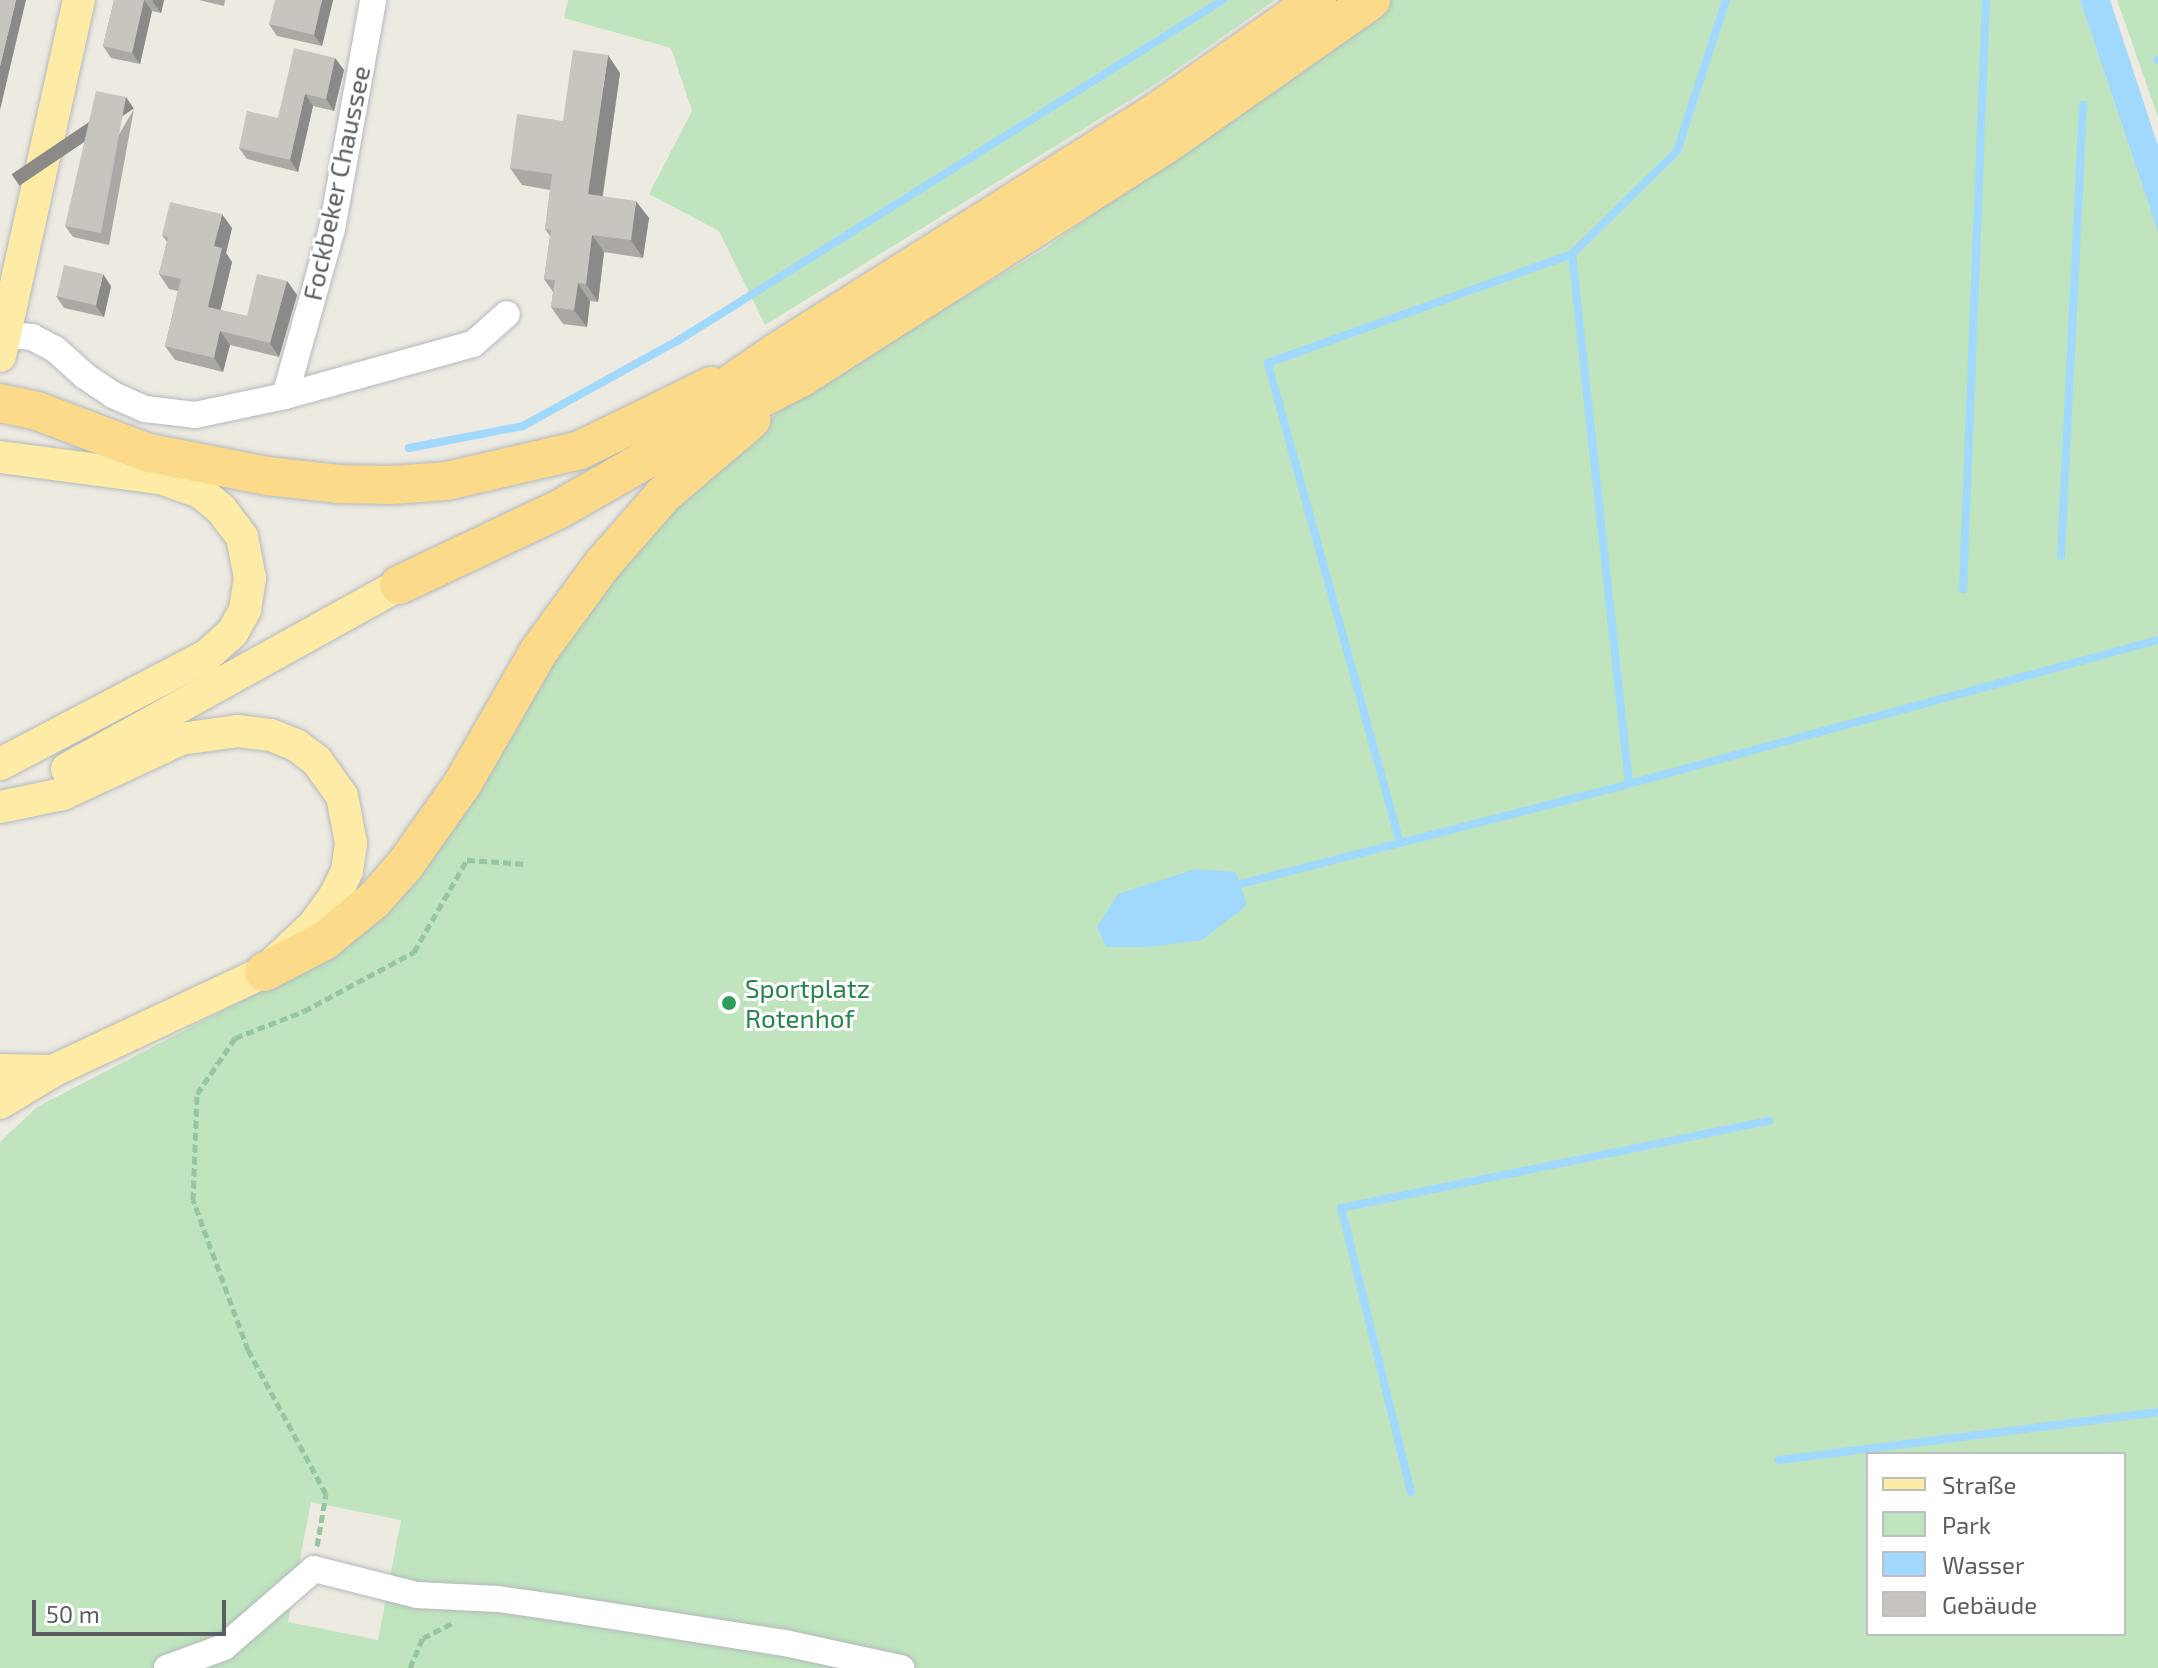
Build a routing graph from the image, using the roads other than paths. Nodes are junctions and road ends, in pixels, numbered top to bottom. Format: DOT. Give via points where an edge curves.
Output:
graph roads {
  1 [pos="79,0"];
  2 [pos="373,0"];
  3 [pos="1317,0"];
  4 [pos="1371,0"];
  5 [pos="507,314"];
  6 [pos="3,346"];
  7 [pos="789,365"];
  8 [pos="285,396"];
  9 [pos="0,403"];
  10 [pos="0,457"];
  11 [pos="399,585"];
  12 [pos="0,764"];
  13 [pos="0,806"];
  14 [pos="264,972"];
  15 [pos="0,1070"];
  16 [pos="53,1071"];
  17 [pos="3,1104"];
  18 [pos="167,1668"];
  19 [pos="901,1668"];
  1 -- 6 [label="main road"];
  2 -- 8 [label="street, Fockbeker Chaussee" via="332,229"];
  3 -- 7 [label="highway"];
  4 -- 7 [label="highway" via="1165,145"];
  5 -- 8 [label="street" via="473,344"];
  6 -- 8 [label="street" via="32,337 103,389 145,409 195,415"];
  7 -- 9 [label="highway" via="580,450 447,481 392,485 267,476 149,453 37,411"];
  7 -- 11 [label="highway" via="682,439 558,510"];
  7 -- 14 [label="highway" via="635,524 539,651 433,827 374,900 324,941"];
  10 -- 12 [label="main road" via="160,478 200,492 242,537 250,578 245,610 233,632 206,656"];
  11 -- 13 [label="main road"];
  13 -- 14 [label="main road" via="63,794 181,739 210,732 271,735 296,745 331,776 342,796 351,843 347,871 328,906"];
  14 -- 16 [label="main road"];
  15 -- 16 [label="main road"];
  16 -- 17 [label="main road"];
  18 -- 19 [label="street" via="224,1647 314,1569 417,1595 498,1599 785,1643"];
}
